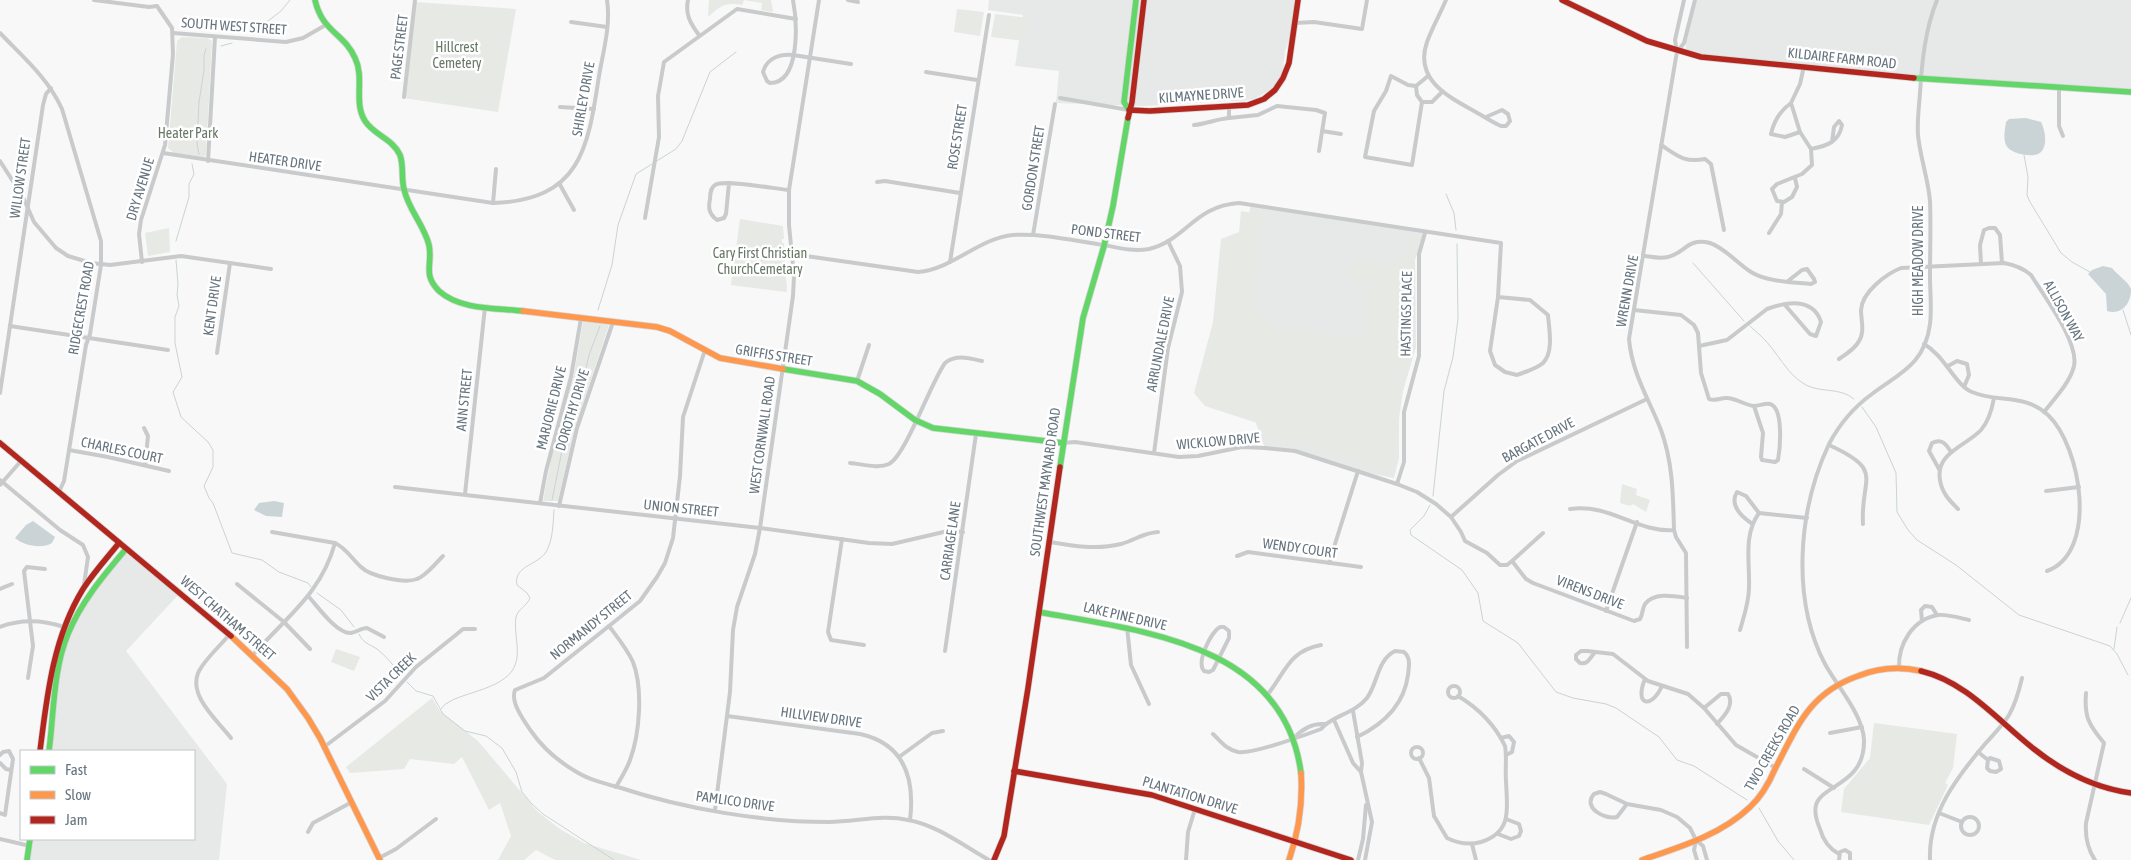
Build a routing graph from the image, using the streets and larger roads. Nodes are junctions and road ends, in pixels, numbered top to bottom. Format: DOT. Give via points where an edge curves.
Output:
graph roads {
  1 [pos="94,0"];
  2 [pos="159,0"];
  3 [pos="315,0"];
  4 [pos="416,0"];
  5 [pos="607,0"];
  6 [pos="688,0"];
  7 [pos="793,0"];
  8 [pos="819,0"];
  9 [pos="848,0"];
  10 [pos="1136,0"];
  11 [pos="1142,0"];
  12 [pos="1298,0"];
  13 [pos="1367,0"];
  14 [pos="1446,0"];
  15 [pos="1562,0"];
  16 [pos="1684,0"];
  17 [pos="1695,0"];
  18 [pos="1937,0"];
  19 [pos="858,2"];
  20 [pos="157,6"];
  21 [pos="989,15"];
  22 [pos="796,18"];
  23 [pos="571,22"];
  24 [pos="1295,23"];
  25 [pos="324,26"];
  26 [pos="607,27"];
  27 [pos="0,33"];
  28 [pos="173,33"];
  29 [pos="699,34"];
  30 [pos="215,37"];
  31 [pos="1677,52"];
  32 [pos="793,54"];
  33 [pos="809,57"];
  34 [pos="851,64"];
  35 [pos="1804,66"];
  36 [pos="926,72"];
  37 [pos="1428,76"];
  38 [pos="1921,79"];
  39 [pos="977,80"];
  40 [pos="1416,86"];
  41 [pos="51,88"];
  42 [pos="2059,88"];
  43 [pos="1442,92"];
  44 [pos="2131,92"];
  45 [pos="404,97"];
  46 [pos="1060,98"];
  47 [pos="1422,102"];
  48 [pos="1791,103"];
  49 [pos="1055,104"];
  50 [pos="560,106"];
  51 [pos="1229,106"];
  52 [pos="594,109"];
  53 [pos="1129,110"];
  54 [pos="1486,117"];
  55 [pos="1229,118"];
  56 [pos="1194,125"];
  57 [pos="1322,131"];
  58 [pos="1800,132"];
  59 [pos="1341,134"];
  60 [pos="2063,136"];
  61 [pos="1832,142"];
  62 [pos="1661,145"];
  63 [pos="1811,149"];
  64 [pos="1319,151"];
  65 [pos="163,153"];
  66 [pos="0,161"];
  67 [pos="208,161"];
  68 [pos="496,169"];
  69 [pos="1795,178"];
  70 [pos="876,182"];
  71 [pos="559,183"];
  72 [pos="729,183"];
  73 [pos="404,190"];
  74 [pos="789,190"];
  75 [pos="960,193"];
  76 [pos="1782,202"];
  77 [pos="494,203"];
  78 [pos="27,208"];
  79 [pos="574,210"];
  80 [pos="645,218"];
  81 [pos="1724,230"];
  82 [pos="1425,233"];
  83 [pos="1769,234"];
  84 [pos="1033,235"];
  85 [pos="1168,241"];
  86 [pos="1104,246"];
  87 [pos="792,254"];
  88 [pos="1645,256"];
  89 [pos="142,262"];
  90 [pos="950,262"];
  91 [pos="230,263"];
  92 [pos="2002,263"];
  93 [pos="1981,264"];
  94 [pos="101,265"];
  95 [pos="1930,267"];
  96 [pos="271,269"];
  97 [pos="1788,281"];
  98 [pos="1498,297"];
  99 [pos="1785,304"];
  100 [pos="486,307"];
  101 [pos="1634,310"];
  102 [pos="581,318"];
  103 [pos="613,322"];
  104 [pos="10,326"];
  105 [pos="88,338"];
  106 [pos="1924,344"];
  107 [pos="869,345"];
  108 [pos="1699,346"];
  109 [pos="168,350"];
  110 [pos="705,350"];
  111 [pos="217,352"];
  112 [pos="1838,359"];
  113 [pos="982,361"];
  114 [pos="1948,366"];
  115 [pos="783,369"];
  116 [pos="857,381"];
  117 [pos="1964,387"];
  118 [pos="0,393"];
  119 [pos="1994,398"];
  120 [pos="1647,399"];
  121 [pos="1754,406"];
  122 [pos="2044,412"];
  123 [pos="915,420"];
  124 [pos="144,428"];
  125 [pos="976,434"];
  126 [pos="0,443"];
  127 [pos="1063,443"];
  128 [pos="1829,445"];
  129 [pos="69,450"];
  130 [pos="1951,452"];
  131 [pos="1154,453"];
  132 [pos="21,461"];
  133 [pos="850,463"];
  134 [pos="145,465"];
  135 [pos="1939,468"];
  136 [pos="169,471"];
  137 [pos="1358,471"];
  138 [pos="1,482"];
  139 [pos="1397,484"];
  140 [pos="395,487"];
  141 [pos="2079,487"];
  142 [pos="2046,491"];
  143 [pos="59,492"];
  144 [pos="464,494"];
  145 [pos="540,503"];
  146 [pos="559,506"];
  147 [pos="1570,509"];
  148 [pos="1958,509"];
  149 [pos="1759,513"];
  150 [pos="1450,517"];
  151 [pos="676,518"];
  152 [pos="1807,518"];
  153 [pos="1637,522"];
  154 [pos="1752,523"];
  155 [pos="1862,524"];
  156 [pos="760,528"];
  157 [pos="1674,530"];
  158 [pos="272,532"];
  159 [pos="963,532"];
  160 [pos="1158,532"];
  161 [pos="1543,533"];
  162 [pos="842,539"];
  163 [pos="1050,542"];
  164 [pos="119,543"];
  165 [pos="335,543"];
  166 [pos="126,549"];
  167 [pos="443,556"];
  168 [pos="1237,556"];
  169 [pos="1512,561"];
  170 [pos="1329,563"];
  171 [pos="1361,567"];
  172 [pos="45,569"];
  173 [pos="2047,571"];
  174 [pos="12,584"];
  175 [pos="238,584"];
  176 [pos="0,588"];
  177 [pos="83,588"];
  178 [pos="309,597"];
  179 [pos="1687,598"];
  180 [pos="1606,611"];
  181 [pos="1039,612"];
  182 [pos="1937,615"];
  183 [pos="1969,620"];
  184 [pos="28,621"];
  185 [pos="1922,621"];
  186 [pos="284,622"];
  187 [pos="609,626"];
  188 [pos="0,627"];
  189 [pos="63,627"];
  190 [pos="1127,627"];
  191 [pos="475,629"];
  192 [pos="71,630"];
  193 [pos="1740,630"];
  194 [pos="229,635"];
  195 [pos="384,637"];
  196 [pos="864,645"];
  197 [pos="1321,645"];
  198 [pos="1687,647"];
  199 [pos="310,649"];
  200 [pos="946,651"];
  201 [pos="1595,652"];
  202 [pos="1204,653"];
  203 [pos="253,655"];
  204 [pos="1219,660"];
  205 [pos="1898,668"];
  206 [pos="28,678"];
  207 [pos="2022,678"];
  208 [pos="1645,679"];
  209 [pos="1836,684"];
  210 [pos="1662,686"];
  211 [pos="2086,693"];
  212 [pos="514,694"];
  213 [pos="1268,694"];
  214 [pos="1458,696"];
  215 [pos="1149,704"];
  216 [pos="1704,708"];
  217 [pos="1353,711"];
  218 [pos="727,716"];
  219 [pos="1334,720"];
  220 [pos="2003,723"];
  221 [pos="1717,724"];
  222 [pos="1862,727"];
  223 [pos="944,731"];
  224 [pos="1830,733"];
  225 [pos="1213,734"];
  226 [pos="1357,737"];
  227 [pos="231,738"];
  228 [pos="1294,738"];
  229 [pos="1501,738"];
  230 [pos="324,746"];
  231 [pos="40,750"];
  232 [pos="49,750"];
  233 [pos="1978,752"];
  234 [pos="0,755"];
  235 [pos="1506,755"];
  236 [pos="899,757"];
  237 [pos="1419,758"];
  238 [pos="1988,760"];
  239 [pos="0,763"];
  240 [pos="1776,768"];
  241 [pos="1804,769"];
  242 [pos="11,770"];
  243 [pos="1014,770"];
  244 [pos="1360,772"];
  245 [pos="2094,785"];
  246 [pos="616,787"];
  247 [pos="1834,788"];
  248 [pos="2131,793"];
  249 [pos="352,802"];
  250 [pos="1367,802"];
  251 [pos="1627,804"];
  252 [pos="1195,808"];
  253 [pos="715,810"];
  254 [pos="0,813"];
  255 [pos="1939,813"];
  256 [pos="436,819"];
  257 [pos="1506,819"];
  258 [pos="910,820"];
  259 [pos="1962,822"];
  260 [pos="308,832"];
  261 [pos="1498,834"];
  262 [pos="0,839"];
  263 [pos="1696,840"];
  264 [pos="1297,841"];
  265 [pos="30,842"];
  266 [pos="1472,844"];
  267 [pos="1839,854"];
  268 [pos="380,859"];
  269 [pos="27,860"];
  270 [pos="989,860"];
  271 [pos="994,860"];
  272 [pos="1186,860"];
  273 [pos="1289,860"];
  274 [pos="1351,860"];
  275 [pos="1358,860"];
  276 [pos="1365,860"];
  277 [pos="1476,860"];
  278 [pos="1642,860"];
  279 [pos="1697,860"];
  280 [pos="1707,860"];
  281 [pos="1839,860"];
  282 [pos="1850,860"];
  283 [pos="1930,860"];
  284 [pos="2095,860"];
  1 -- 20 [label="street"];
  2 -- 20 [label="street"];
  3 -- 25 [label="street"];
  4 -- 45 [label="street, PAGE STREET"];
  5 -- 26 [label="street, SHIRLEY DRIVE"];
  6 -- 29 [label="street" via="688,18"];
  7 -- 22 [label="street"];
  8 -- 33 [label="street, WEST CORNWALL ROAD"];
  9 -- 19 [label="street"];
  10 -- 53 [label="street, SOUTHWEST MAYNARD ROAD" via="1124,102"];
  11 -- 53 [label="street, SOUTHWEST MAYNARD ROAD"];
  12 -- 24 [label="street, KILMAYNE DRIVE"];
  13 -- 24 [label="street" via="1362,29 1314,22"];
  14 -- 37 [label="street" via="1426,42 1424,59"];
  15 -- 31 [label="street, KILDAIRE FARM ROAD" via="1644,40"];
  16 -- 31 [label="street" via="1674,40"];
  17 -- 31 [label="street" via="1684,43"];
  18 -- 38 [label="street, HIGH MEADOW DRIVE" via="1927,30"];
  20 -- 28 [label="street, SOUTH WEST STREET"];
  21 -- 39 [label="street, ROSE STREET"];
  22 -- 29 [label="street" via="737,9"];
  22 -- 32 [label="street"];
  23 -- 26 [label="street"];
  24 -- 51 [label="street, KILMAYNE DRIVE" via="1287,72 1276,90 1255,104"];
  25 -- 30 [label="street, SOUTH WEST STREET" via="303,38 286,42"];
  25 -- 73 [label="street, GRIFFIS STREET" via="346,44 354,56 360,112 371,130 398,152"];
  26 -- 52 [label="street, SHIRLEY DRIVE"];
  27 -- 41 [label="street, RIDGECREST ROAD"];
  28 -- 30 [label="street, SOUTH WEST STREET"];
  28 -- 65 [label="street, DRY AVENUE"];
  29 -- 80 [label="street" via="664,62 658,96 659,137"];
  30 -- 67 [label="street"];
  31 -- 35 [label="street, KILDAIRE FARM ROAD" via="1718,60"];
  31 -- 62 [label="street, WRENN DRIVE"];
  32 -- 32 [label="street" via="784,54 767,63 763,72 767,81 774,83 787,75"];
  32 -- 33 [label="street"];
  33 -- 34 [label="street"];
  33 -- 74 [label="street, WEST CORNWALL ROAD"];
  35 -- 38 [label="street, KILDAIRE FARM ROAD"];
  35 -- 48 [label="street"];
  36 -- 39 [label="street"];
  37 -- 40 [label="street"];
  37 -- 43 [label="street"];
  38 -- 42 [label="street, KILDAIRE FARM ROAD"];
  38 -- 95 [label="street, HIGH MEADOW DRIVE" via="1918,127 1930,200"];
  39 -- 75 [label="street, ROSE STREET"];
  40 -- 47 [label="street"];
  40 -- 47 [label="street" via="1391,76 1374,111 1366,156 1412,165"];
  41 -- 78 [label="street, WILLOW STREET" via="42,105"];
  41 -- 94 [label="street, RIDGECREST ROAD" via="62,109 100,232"];
  42 -- 44 [label="street, KILDAIRE FARM ROAD"];
  42 -- 60 [label="street"];
  43 -- 47 [label="street" via="1432,102"];
  43 -- 54 [label="street"];
  46 -- 53 [label="street, KILMAYNE DRIVE"];
  48 -- 58 [label="street"];
  48 -- 58 [label="street" via="1776,118 1771,134 1785,137"];
  49 -- 84 [label="street, GORDON STREET"];
  50 -- 52 [label="street"];
  51 -- 53 [label="street, KILMAYNE DRIVE"];
  51 -- 55 [label="street"];
  52 -- 71 [label="street, SHIRLEY DRIVE" via="584,152"];
  53 -- 86 [label="street, SOUTHWEST MAYNARD ROAD"];
  54 -- 54 [label="street" via="1501,126 1510,121 1502,110"];
  55 -- 56 [label="street"];
  55 -- 57 [label="street" via="1258,115 1277,106 1316,110 1324,113"];
  57 -- 59 [label="street"];
  57 -- 64 [label="street"];
  58 -- 63 [label="street"];
  61 -- 61 [label="street" via="1834,127 1839,121 1842,125 1840,136"];
  61 -- 63 [label="street"];
  62 -- 81 [label="street" via="1690,162 1705,159 1711,164"];
  62 -- 88 [label="street, WRENN DRIVE"];
  63 -- 69 [label="street" via="1812,165"];
  65 -- 67 [label="street, HEATER DRIVE"];
  65 -- 89 [label="street, DRY AVENUE" via="141,220"];
  66 -- 78 [label="street" via="23,196"];
  67 -- 73 [label="street, HEATER DRIVE"];
  68 -- 77 [label="street"];
  69 -- 76 [label="street" via="1798,187 1792,198"];
  69 -- 76 [label="street" via="1772,189 1777,201"];
  70 -- 75 [label="street"];
  71 -- 77 [label="street, SHIRLEY DRIVE" via="548,191 521,201"];
  71 -- 79 [label="street"];
  72 -- 72 [label="street" via="712,188 709,210 717,220 726,214"];
  72 -- 74 [label="street"];
  73 -- 77 [label="street, SHIRLEY DRIVE"];
  73 -- 100 [label="street, GRIFFIS STREET" via="428,243 428,269 434,286 458,302"];
  74 -- 87 [label="street, WEST CORNWALL ROAD"];
  75 -- 90 [label="street, ROSE STREET"];
  76 -- 83 [label="street" via="1781,214"];
  78 -- 94 [label="street" via="34,222 60,252"];
  78 -- 104 [label="street, WILLOW STREET"];
  82 -- 85 [label="street, POND STREET" via="1225,204 1204,212"];
  82 -- 98 [label="street, POND STREET" via="1501,243"];
  82 -- 139 [label="street, HASTINGS PLACE" via="1419,254 1419,356 1404,412 1404,462"];
  84 -- 86 [label="street, POND STREET"];
  84 -- 90 [label="street, POND STREET" via="995,239"];
  85 -- 86 [label="street, POND STREET" via="1141,250"];
  85 -- 131 [label="street, ARRUNDALE DRIVE" via="1180,266 1182,292 1168,348"];
  86 -- 127 [label="street, SOUTHWEST MAYNARD ROAD" via="1083,318"];
  87 -- 90 [label="street, POND STREET" via="909,272 928,271"];
  87 -- 115 [label="street, WEST CORNWALL ROAD" via="794,286"];
  88 -- 97 [label="street" via="1666,258 1696,242 1711,244 1753,273"];
  88 -- 101 [label="street, WRENN DRIVE"];
  89 -- 91 [label="street" via="181,256"];
  89 -- 94 [label="street"];
  91 -- 96 [label="street"];
  91 -- 111 [label="street, KENT DRIVE"];
  92 -- 93 [label="street, ALLISON WAY"];
  92 -- 93 [label="street" via="2000,235 1996,228 1989,228 1981,236"];
  92 -- 122 [label="street, ALLISON WAY" via="2017,266 2031,275 2073,348 2071,374"];
  93 -- 95 [label="street, ALLISON WAY"];
  94 -- 105 [label="street, RIDGECREST ROAD"];
  95 -- 106 [label="street, HIGH MEADOW DRIVE" via="1930,325"];
  95 -- 112 [label="street, ALLISON WAY" via="1895,270 1870,291 1862,305 1860,340"];
  97 -- 97 [label="street" via="1812,284 1815,282 1807,269"];
  98 -- 98 [label="street" via="1530,300 1548,315 1548,356 1542,364 1517,375 1495,365 1490,351"];
  99 -- 99 [label="street" via="1802,303 1816,313 1821,322 1816,336 1810,334"];
  99 -- 108 [label="street" via="1767,309 1727,340"];
  100 -- 102 [label="street, GRIFFIS STREET"];
  100 -- 144 [label="street, ANN STREET"];
  101 -- 108 [label="street" via="1685,317 1696,329"];
  101 -- 120 [label="street, WRENN DRIVE" via="1630,354"];
  102 -- 103 [label="street, GRIFFIS STREET"];
  102 -- 145 [label="street, MARJORIE DRIVE" via="571,377"];
  103 -- 110 [label="street, GRIFFIS STREET" via="657,327"];
  103 -- 146 [label="street, DOROTHY DRIVE" via="577,428"];
  104 -- 105 [label="street"];
  104 -- 118 [label="street, WILLOW STREET"];
  105 -- 109 [label="street"];
  105 -- 129 [label="street, RIDGECREST ROAD"];
  106 -- 114 [label="street"];
  106 -- 128 [label="street, HIGH MEADOW DRIVE" via="1910,366 1856,408"];
  107 -- 116 [label="street"];
  108 -- 121 [label="street" via="1709,399 1730,398"];
  110 -- 115 [label="street, GRIFFIS STREET" via="734,362"];
  110 -- 151 [label="street, NORMANDY STREET" via="684,417"];
  113 -- 123 [label="street" via="960,357 945,363"];
  114 -- 117 [label="street"];
  114 -- 117 [label="street" via="1957,361 1967,364 1969,375"];
  115 -- 116 [label="street, GRIFFIS STREET"];
  115 -- 156 [label="street, WEST CORNWALL ROAD"];
  116 -- 123 [label="street, GRIFFIS STREET"];
  117 -- 119 [label="street"];
  119 -- 122 [label="street" via="2019,400"];
  119 -- 130 [label="street" via="1988,420 1981,430"];
  120 -- 150 [label="street, BARGATE DRIVE" via="1517,461"];
  120 -- 157 [label="street, WRENN DRIVE" via="1670,464"];
  121 -- 121 [label="street" via="1770,404 1776,412 1781,440 1775,462 1762,460 1763,433"];
  122 -- 141 [label="street" via="2055,423 2069,449"];
  123 -- 125 [label="street, GRIFFIS STREET" via="940,429"];
  123 -- 133 [label="street" via="904,445 889,464"];
  124 -- 134 [label="street" via="148,436"];
  125 -- 127 [label="street, GRIFFIS STREET"];
  125 -- 159 [label="street, CARRIAGE LANE"];
  126 -- 132 [label="street, WEST CHATHAM STREET"];
  127 -- 131 [label="street, WICKLOW DRIVE"];
  127 -- 163 [label="street, SOUTHWEST MAYNARD ROAD"];
  128 -- 152 [label="street, HIGH MEADOW DRIVE"];
  128 -- 155 [label="street" via="1851,456 1866,471"];
  129 -- 134 [label="street, CHARLES COURT"];
  129 -- 143 [label="street, RIDGECREST ROAD" via="64,484"];
  130 -- 135 [label="street"];
  130 -- 135 [label="street" via="1941,441 1932,443 1929,450"];
  131 -- 137 [label="street, WICKLOW DRIVE" via="1187,457 1234,448 1265,448 1295,451"];
  132 -- 138 [label="street"];
  132 -- 143 [label="street, WEST CHATHAM STREET"];
  134 -- 136 [label="street, CHARLES COURT"];
  135 -- 148 [label="street" via="1943,492"];
  137 -- 139 [label="street, WICKLOW DRIVE"];
  137 -- 170 [label="street"];
  138 -- 177 [label="street" via="83,545 88,557"];
  139 -- 150 [label="street, WICKLOW DRIVE" via="1430,500"];
  140 -- 144 [label="street, UNION STREET"];
  141 -- 142 [label="street"];
  141 -- 173 [label="street" via="2079,515 2074,542 2064,561"];
  143 -- 164 [label="street, WEST CHATHAM STREET"];
  144 -- 145 [label="street, UNION STREET"];
  145 -- 146 [label="street, UNION STREET"];
  146 -- 151 [label="street, UNION STREET"];
  147 -- 153 [label="street" via="1595,508"];
  149 -- 152 [label="street"];
  149 -- 154 [label="street"];
  149 -- 154 [label="street" via="1746,496 1737,492 1734,498 1736,508"];
  150 -- 169 [label="street, WICKLOW DRIVE" via="1465,541 1500,565"];
  151 -- 156 [label="street, UNION STREET"];
  151 -- 187 [label="street, NORMANDY STREET" via="669,550 657,577 640,601"];
  152 -- 209 [label="street, HIGH MEADOW DRIVE" via="1803,568 1806,612 1814,640"];
  153 -- 157 [label="street" via="1660,530"];
  153 -- 180 [label="street"];
  154 -- 193 [label="street" via="1749,590"];
  156 -- 162 [label="street, UNION STREET"];
  156 -- 218 [label="street, WEST CORNWALL ROAD" via="733,630"];
  157 -- 179 [label="street" via="1686,552"];
  158 -- 165 [label="street"];
  159 -- 162 [label="street, UNION STREET" via="948,531 892,544"];
  159 -- 200 [label="street, CARRIAGE LANE"];
  160 -- 163 [label="street" via="1147,533 1122,544 1097,547"];
  161 -- 169 [label="street"];
  162 -- 196 [label="street" via="828,632 832,640"];
  163 -- 181 [label="street, SOUTHWEST MAYNARD ROAD"];
  164 -- 166 [label="street, WEST CHATHAM STREET"];
  164 -- 177 [label="street"];
  165 -- 167 [label="street" via="371,574 407,580 418,579"];
  165 -- 178 [label="street" via="328,567"];
  166 -- 192 [label="street" via="94,589"];
  166 -- 194 [label="street, WEST CHATHAM STREET"];
  168 -- 170 [label="street, WENDY COURT" via="1248,552"];
  169 -- 180 [label="street, VIRENS DRIVE" via="1529,581"];
  170 -- 171 [label="street, WENDY COURT"];
  172 -- 184 [label="street" via="28,567 24,570"];
  174 -- 176 [label="street"];
  175 -- 186 [label="street"];
  177 -- 189 [label="street"];
  178 -- 186 [label="street"];
  178 -- 195 [label="street" via="343,631 352,633 367,628"];
  179 -- 180 [label="street, VIRENS DRIVE" via="1653,598 1643,607 1640,619 1634,620"];
  179 -- 198 [label="street"];
  181 -- 190 [label="street, LAKE PINE DRIVE"];
  181 -- 243 [label="street, SOUTHWEST MAYNARD ROAD"];
  182 -- 183 [label="street"];
  182 -- 185 [label="street"];
  182 -- 185 [label="street" via="1932,607 1925,606 1921,610"];
  184 -- 188 [label="street"];
  184 -- 189 [label="street"];
  184 -- 206 [label="street" via="33,653"];
  185 -- 205 [label="street" via="1902,645"];
  186 -- 199 [label="street"];
  186 -- 203 [label="street"];
  187 -- 212 [label="street, NORMANDY STREET" via="544,678 519,687"];
  187 -- 246 [label="street" via="630,656 640,693 633,751"];
  189 -- 192 [label="street"];
  189 -- 231 [label="street" via="52,665"];
  190 -- 202 [label="street, LAKE PINE DRIVE"];
  190 -- 215 [label="street" via="1132,665"];
  191 -- 230 [label="street, VISTA CREEK" via="464,629 456,634 416,667 384,701"];
  192 -- 232 [label="street" via="61,661"];
  194 -- 203 [label="street, WEST CHATHAM STREET"];
  194 -- 227 [label="street" via="200,670 196,686 200,697"];
  197 -- 213 [label="street" via="1299,652"];
  201 -- 201 [label="street" via="1581,651 1576,659 1584,664"];
  201 -- 208 [label="street" via="1613,654"];
  202 -- 204 [label="street, LAKE PINE DRIVE"];
  202 -- 204 [label="street" via="1200,664 1204,671 1213,670"];
  202 -- 204 [label="street" via="1214,631 1220,627 1227,628 1228,638"];
  203 -- 230 [label="street, WEST CHATHAM STREET" via="292,695"];
  204 -- 213 [label="street, LAKE PINE DRIVE" via="1249,677"];
  205 -- 209 [label="street, TWO CREEKS ROAD" via="1862,674"];
  205 -- 220 [label="street, TWO CREEKS ROAD" via="1947,678"];
  207 -- 220 [label="street" via="2015,703"];
  208 -- 210 [label="street"];
  208 -- 210 [label="street" via="1640,693 1645,701 1656,697"];
  209 -- 222 [label="street, HIGH MEADOW DRIVE"];
  209 -- 240 [label="street, TWO CREEKS ROAD" via="1806,711"];
  210 -- 216 [label="street" via="1683,692"];
  211 -- 245 [label="street" via="2085,708 2090,727 2104,744"];
  212 -- 246 [label="street, PAMLICO DRIVE" via="518,709 534,736 555,757 576,772"];
  213 -- 228 [label="street, LAKE PINE DRIVE"];
  214 -- 229 [label="street" via="1482,713"];
  216 -- 221 [label="street"];
  216 -- 221 [label="street" via="1721,694 1728,694 1730,706"];
  217 -- 219 [label="street"];
  217 -- 226 [label="street"];
  217 -- 226 [label="street" via="1367,698 1390,653 1399,651 1407,655 1408,678 1397,706 1382,722"];
  218 -- 236 [label="street, HILLVIEW DRIVE" via="869,736 885,744"];
  218 -- 253 [label="street, WEST CORNWALL ROAD"];
  219 -- 228 [label="street"];
  219 -- 244 [label="street"];
  220 -- 233 [label="street"];
  220 -- 245 [label="street, TWO CREEKS ROAD" via="2055,765"];
  221 -- 240 [label="street" via="1736,744"];
  222 -- 224 [label="street"];
  222 -- 247 [label="street" via="1864,738 1860,760 1852,773"];
  223 -- 236 [label="street" via="932,732"];
  225 -- 228 [label="street" via="1225,747 1244,752"];
  226 -- 244 [label="street" via="1362,763"];
  228 -- 264 [label="street, LAKE PINE DRIVE" via="1303,799"];
  229 -- 235 [label="street"];
  229 -- 235 [label="street" via="1509,736 1514,742 1512,752"];
  230 -- 249 [label="street, WEST CHATHAM STREET"];
  233 -- 238 [label="street"];
  233 -- 255 [label="street" via="1952,787"];
  234 -- 242 [label="street" via="5,751 11,753"];
  235 -- 257 [label="street"];
  236 -- 258 [label="street, HILLVIEW DRIVE" via="911,785"];
  237 -- 266 [label="street" via="1429,778 1434,816 1443,834 1452,840"];
  239 -- 242 [label="street"];
  240 -- 263 [label="street, TWO CREEKS ROAD" via="1750,808"];
  241 -- 247 [label="street"];
  242 -- 254 [label="street" via="5,814"];
  243 -- 252 [label="street, PLANTATION DRIVE" via="1152,795"];
  243 -- 271 [label="street, SOUTHWEST MAYNARD ROAD" via="1004,836"];
  244 -- 250 [label="street"];
  245 -- 248 [label="street, TWO CREEKS ROAD"];
  245 -- 284 [label="street" via="2085,835"];
  246 -- 253 [label="street, PAMLICO DRIVE"];
  247 -- 267 [label="street" via="1818,801 1816,813 1824,839"];
  249 -- 260 [label="street" via="313,824"];
  249 -- 268 [label="street, WEST CHATHAM STREET"];
  250 -- 275 [label="street"];
  250 -- 276 [label="street" via="1372,828"];
  251 -- 251 [label="street" via="1600,792 1590,798 1598,814 1607,817 1617,817"];
  251 -- 263 [label="street" via="1669,813 1685,824"];
  252 -- 264 [label="street, PLANTATION DRIVE"];
  252 -- 272 [label="street" via="1188,832"];
  253 -- 258 [label="street, PAMLICO DRIVE" via="818,822"];
  255 -- 259 [label="street"];
  255 -- 283 [label="street" via="1931,841"];
  256 -- 268 [label="street"];
  257 -- 261 [label="street"];
  257 -- 261 [label="street" via="1519,824 1519,836 1511,839"];
  258 -- 270 [label="street, PAMLICO DRIVE" via="932,827"];
  259 -- 259 [label="street" via="1961,828 1966,834 1972,835 1977,831 1978,823 1974,819 1966,818"];
  261 -- 266 [label="street"];
  262 -- 265 [label="street"];
  263 -- 278 [label="street, TWO CREEKS ROAD"];
  263 -- 279 [label="street"];
  263 -- 280 [label="street" via="1703,846"];
  264 -- 273 [label="street, LAKE PINE DRIVE"];
  264 -- 274 [label="street"];
  265 -- 269 [label="street"];
  266 -- 277 [label="street"];
  267 -- 281 [label="street"];
  267 -- 282 [label="street" via="1843,850 1848,851"];
}
